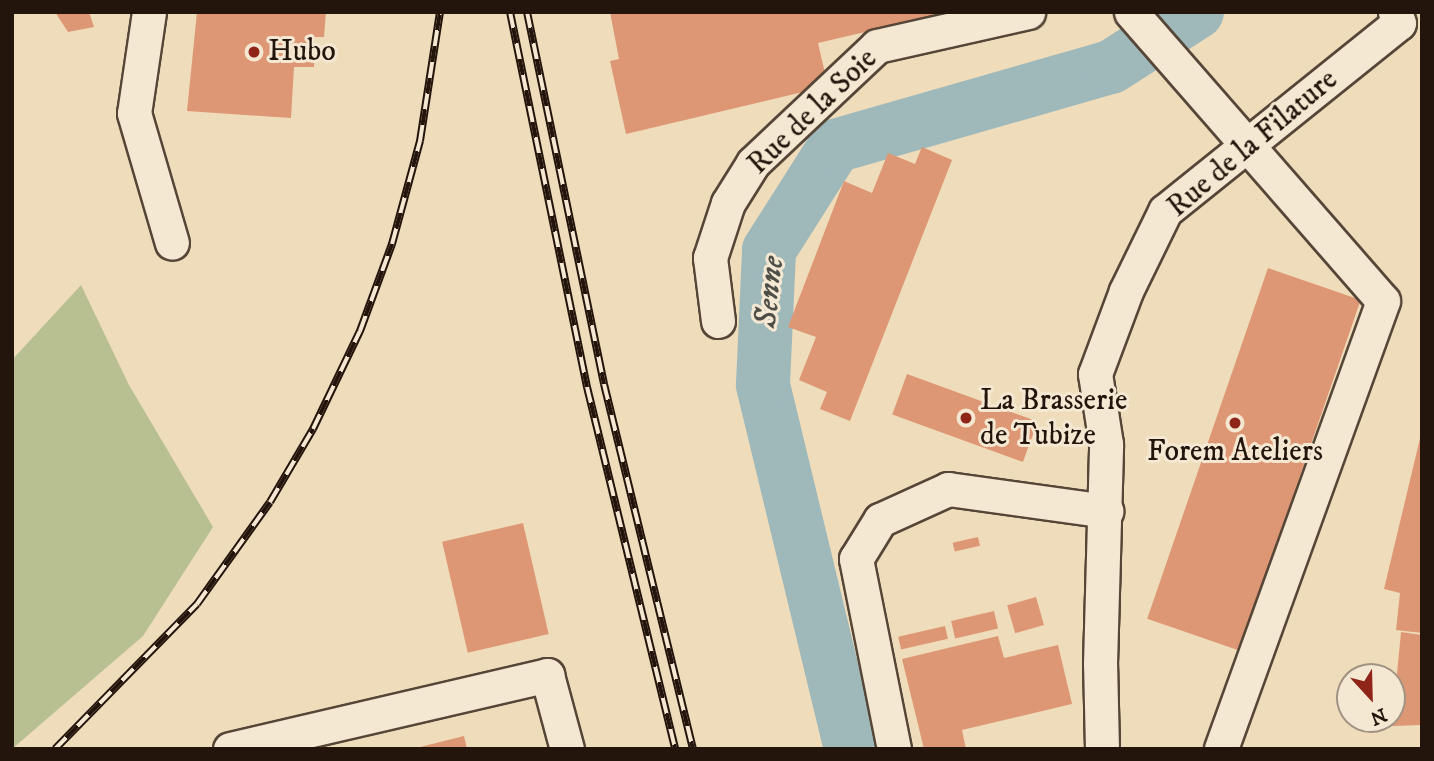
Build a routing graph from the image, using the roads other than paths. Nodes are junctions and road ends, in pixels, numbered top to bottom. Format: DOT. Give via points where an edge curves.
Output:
graph roads {
  1 [pos="149,12"];
  2 [pos="1028,12"];
  3 [pos="1131,12"];
  4 [pos="1395,12"];
  5 [pos="1246,149"];
  6 [pos="172,243"];
  7 [pos="719,321"];
  8 [pos="1106,511"];
  9 [pos="230,749"];
  10 [pos="567,749"];
  11 [pos="894,749"];
  12 [pos="1102,749"];
  13 [pos="1221,749"];
  1 -- 6 [label="street" via="134,113"];
  2 -- 7 [label="street, Rue de la Soie" via="877,46 753,163 728,203 710,258"];
  3 -- 5 [label="street"];
  4 -- 5 [label="street, Rue de la Filature" via="1399,23"];
  5 -- 8 [label="street, Rue de la Filature" via="1165,211 1126,291 1095,374 1106,444"];
  5 -- 13 [label="street" via="1383,300"];
  8 -- 11 [label="street" via="948,489 880,520 856,559"];
  8 -- 12 [label="street, Rue de la Filature"];
  9 -- 10 [label="street" via="547,675"];
}
